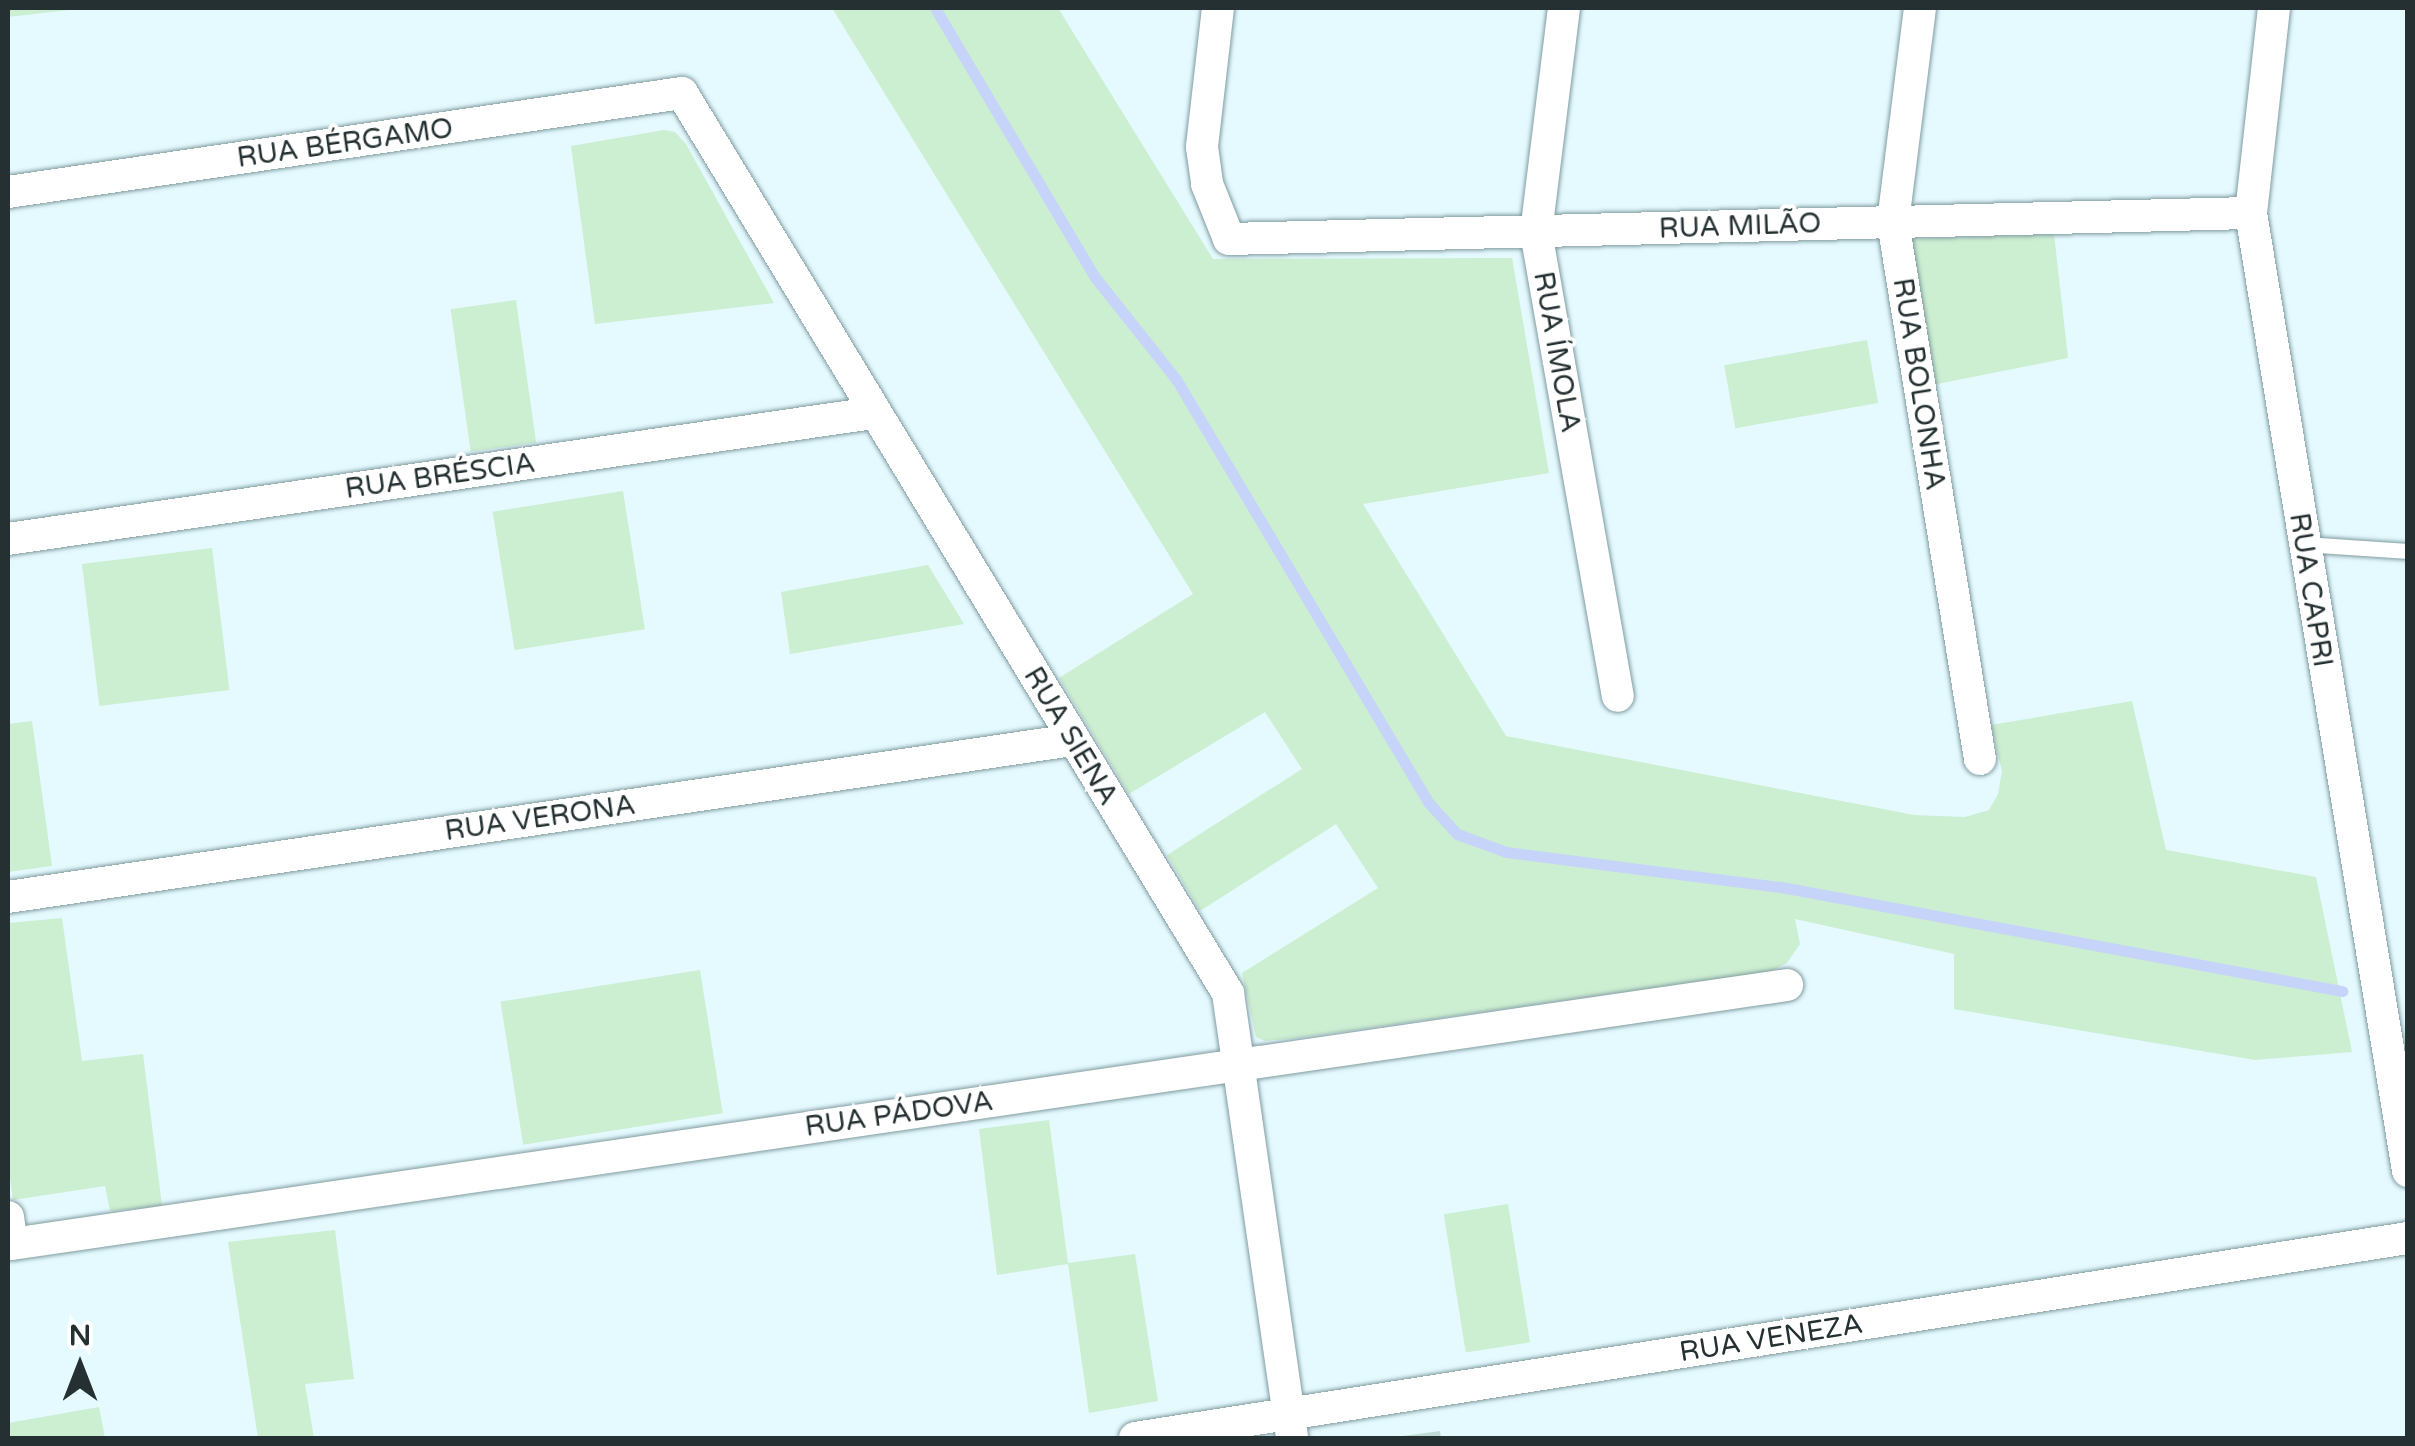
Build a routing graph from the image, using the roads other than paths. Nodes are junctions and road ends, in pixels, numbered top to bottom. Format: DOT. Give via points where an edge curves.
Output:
graph roads {
  1 [pos="1218,8"];
  2 [pos="1564,8"];
  3 [pos="1920,8"];
  4 [pos="2274,8"];
  5 [pos="682,93"];
  6 [pos="8,192"];
  7 [pos="2250,213"];
  8 [pos="1893,222"];
  9 [pos="1536,232"];
  10 [pos="874,413"];
  11 [pos="8,538"];
  12 [pos="2304,544"];
  13 [pos="2408,551"];
  14 [pos="1618,696"];
  15 [pos="1072,740"];
  16 [pos="1980,758"];
  17 [pos="8,897"];
  18 [pos="1787,984"];
  19 [pos="1238,1065"];
  20 [pos="2408,1170"];
  21 [pos="10,1230"];
  22 [pos="2408,1238"];
  23 [pos="1290,1426"];
  24 [pos="1135,1438"];
  1 -- 9 [label="street, RUA MILÃO" via="1202,147 1207,184 1229,239"];
  2 -- 9 [label="street, RUA ÍMOLA"];
  3 -- 8 [label="street, RUA BOLONHA"];
  4 -- 7 [label="street, RUA CAPRI"];
  5 -- 6 [label="street, RUA BÉRGAMO"];
  5 -- 10 [label="street, RUA SIENA"];
  7 -- 8 [label="street, RUA MILÃO"];
  7 -- 12 [label="street, RUA CAPRI"];
  8 -- 9 [label="street, RUA MILÃO"];
  8 -- 16 [label="street, RUA BOLONHA"];
  9 -- 14 [label="street, RUA ÍMOLA"];
  10 -- 11 [label="street, RUA BRÉSCIA"];
  10 -- 15 [label="street, RUA SIENA"];
  12 -- 13 [label="lane"];
  12 -- 20 [label="street, RUA CAPRI"];
  15 -- 17 [label="street, RUA VERONA"];
  15 -- 19 [label="street, RUA SIENA" via="1228,993"];
  18 -- 19 [label="street, RUA PÁDOVA"];
  19 -- 21 [label="street, RUA PÁDOVA"];
  19 -- 23 [label="street, RUA SIENA"];
  22 -- 23 [label="street, RUA VENEZA"];
  23 -- 24 [label="street, RUA VENEZA"];
}
